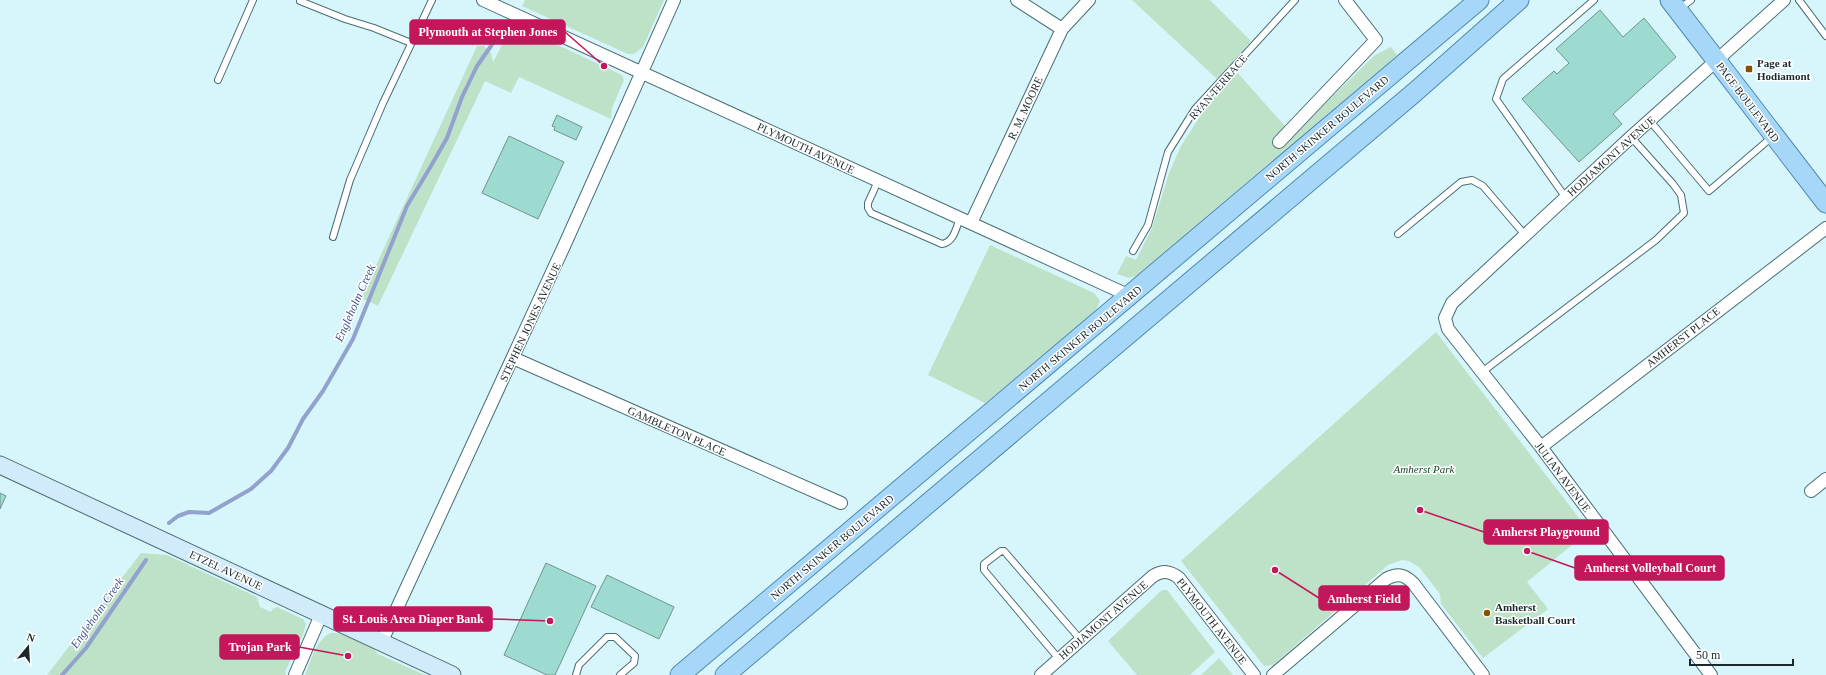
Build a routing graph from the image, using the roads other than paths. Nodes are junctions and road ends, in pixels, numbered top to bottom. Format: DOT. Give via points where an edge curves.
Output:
graph roads {
  1 [pos="253,0"];
  2 [pos="432,0"];
  3 [pos="483,0"];
  4 [pos="674,0"];
  5 [pos="1017,0"];
  6 [pos="1089,0"];
  7 [pos="1295,0"];
  8 [pos="1345,0"];
  9 [pos="1479,0"];
  10 [pos="1519,0"];
  11 [pos="1594,0"];
  12 [pos="1784,0"];
  13 [pos="1800,0"];
  14 [pos="300,1"];
  15 [pos="1680,3"];
  16 [pos="1062,30"];
  17 [pos="1826,36"];
  18 [pos="411,43"];
  19 [pos="1717,61"];
  20 [pos="643,73"];
  21 [pos="218,80"];
  22 [pos="1650,121"];
  23 [pos="1774,136"];
  24 [pos="1631,137"];
  25 [pos="1279,142"];
  26 [pos="878,181"];
  27 [pos="1566,198"];
  28 [pos="1826,204"];
  29 [pos="966,220"];
  30 [pos="1826,228"];
  31 [pos="1398,234"];
  32 [pos="1525,235"];
  33 [pos="333,236"];
  34 [pos="1133,251"];
  35 [pos="1130,296"];
  36 [pos="1445,318"];
  37 [pos="513,358"];
  38 [pos="1482,372"];
  39 [pos="1541,447"];
  40 [pos="0,465"];
  41 [pos="1826,479"];
  42 [pos="1811,491"];
  43 [pos="841,503"];
  44 [pos="1167,572"];
  45 [pos="321,615"];
  46 [pos="1080,639"];
  47 [pos="381,643"];
  48 [pos="1059,659"];
  49 [pos="295,675"];
  50 [pos="452,675"];
  51 [pos="576,675"];
  52 [pos="620,675"];
  53 [pos="680,675"];
  54 [pos="725,675"];
  55 [pos="1041,675"];
  56 [pos="1254,675"];
  57 [pos="1274,675"];
  58 [pos="1483,675"];
  59 [pos="1711,675"];
  1 -- 21 [label="lane"];
  2 -- 18 [label="lane"];
  3 -- 20 [label="street, PLYMOUTH AVENUE"];
  4 -- 20 [label="street, STEPHEN JONES AVENUE"];
  5 -- 16 [label="street"];
  6 -- 16 [label="street, R. M. MOORE"];
  7 -- 34 [label="lane, RYAN TERRACE" via="1195,109 1168,152 1148,226"];
  8 -- 25 [label="street" via="1376,40"];
  9 -- 35 [label="main road, NORTH SKINKER BOULEVARD"];
  10 -- 54 [label="main road" via="1415,92"];
  11 -- 27 [label="lane" via="1503,79 1496,99"];
  12 -- 19 [label="street, HODIAMONT AVENUE"];
  13 -- 17 [label="lane"];
  14 -- 18 [label="lane" via="344,20 374,28"];
  15 -- 19 [label="main road, PAGE BOULEVARD"];
  16 -- 29 [label="street, R. M. MOORE"];
  18 -- 33 [label="lane" via="350,180"];
  19 -- 22 [label="street, HODIAMONT AVENUE"];
  19 -- 23 [label="main road, PAGE BOULEVARD"];
  20 -- 26 [label="street, PLYMOUTH AVENUE"];
  20 -- 37 [label="street, STEPHEN JONES AVENUE"];
  22 -- 23 [label="lane" via="1709,191"];
  22 -- 24 [label="street, HODIAMONT AVENUE"];
  23 -- 28 [label="main road, PAGE BOULEVARD"];
  24 -- 27 [label="street, HODIAMONT AVENUE"];
  24 -- 38 [label="lane" via="1673,184 1680,195 1684,214 1656,240"];
  26 -- 29 [label="street, PLYMOUTH AVENUE"];
  26 -- 29 [label="lane" via="868,203 871,213 942,244 948,243"];
  27 -- 32 [label="street, HODIAMONT AVENUE"];
  29 -- 35 [label="street, PLYMOUTH AVENUE"];
  30 -- 39 [label="street, AMHERST PLACE"];
  31 -- 32 [label="lane" via="1461,182 1472,180 1484,186"];
  32 -- 36 [label="street, HODIAMONT AVENUE" via="1452,303"];
  35 -- 53 [label="main road, NORTH SKINKER BOULEVARD"];
  36 -- 38 [label="street, JULIAN AVENUE" via="1448,329"];
  37 -- 43 [label="street, GAMBLETON PLACE"];
  37 -- 47 [label="street, STEPHEN JONES AVENUE"];
  38 -- 39 [label="street, JULIAN AVENUE"];
  39 -- 59 [label="street, JULIAN AVENUE"];
  40 -- 45 [label="street, ETZEL AVENUE"];
  41 -- 42 [label="street"];
  44 -- 46 [label="street, HODIAMONT AVENUE" via="1153,576"];
  44 -- 56 [label="street, PLYMOUTH AVENUE" via="1179,578"];
  45 -- 47 [label="street, ETZEL AVENUE"];
  45 -- 49 [label="street"];
  46 -- 48 [label="street, HODIAMONT AVENUE"];
  46 -- 48 [label="lane" via="1004,551 984,564 984,570"];
  47 -- 50 [label="street, ETZEL AVENUE"];
  48 -- 55 [label="street, HODIAMONT AVENUE"];
  51 -- 52 [label="lane" via="579,666 607,636 615,637 636,656 634,663"];
  57 -- 58 [label="street" via="1393,575 1408,577"];
}
